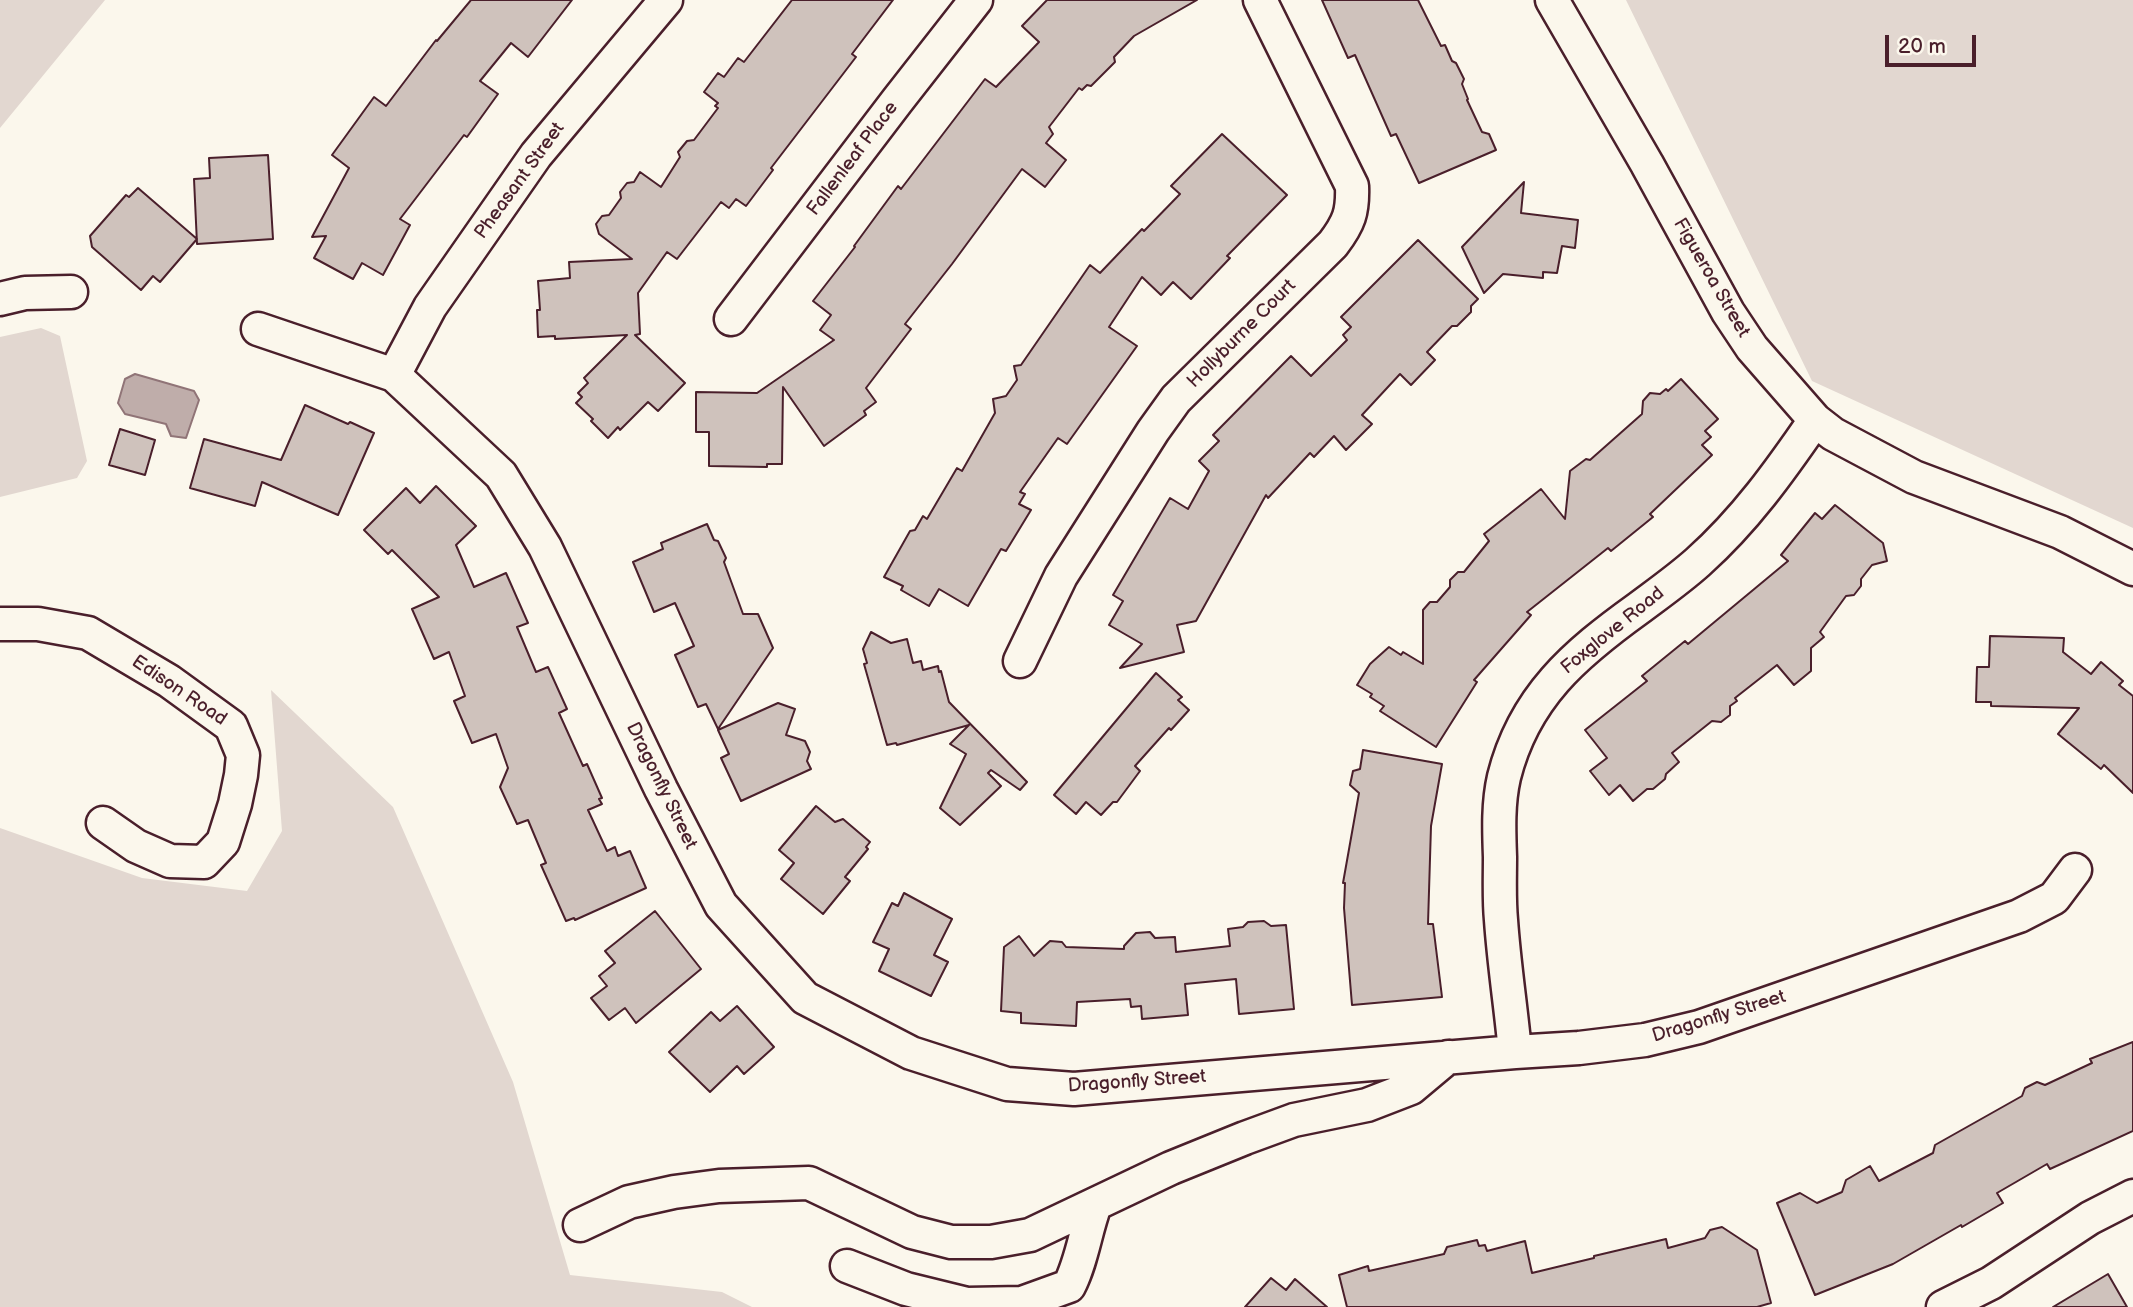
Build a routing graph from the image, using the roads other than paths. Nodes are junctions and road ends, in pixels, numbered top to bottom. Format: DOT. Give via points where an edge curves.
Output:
graph roads {
  1 [pos="666,0"];
  2 [pos="976,0"];
  3 [pos="1260,0"];
  4 [pos="1552,0"];
  5 [pos="71,292"];
  6 [pos="0,299"];
  7 [pos="732,319"];
  8 [pos="258,329"];
  9 [pos="394,375"];
  10 [pos="1815,420"];
  11 [pos="2133,569"];
  12 [pos="0,624"];
  13 [pos="1020,661"];
  14 [pos="103,823"];
  15 [pos="2075,870"];
  16 [pos="1515,1052"];
  17 [pos="1448,1057"];
  18 [pos="2133,1196"];
  19 [pos="1094,1205"];
  20 [pos="580,1225"];
  21 [pos="847,1266"];
  22 [pos="1942,1307"];
  1 -- 9 [label="street, Pheasant Street" via="536,155 430,307"];
  2 -- 7 [label="street, Fallenleaf Place"];
  3 -- 13 [label="street, Hollyburne Court" via="1352,186 1346,227 1168,410 1060,576"];
  4 -- 10 [label="street, Figueroa Street" via="1728,312 1752,348"];
  5 -- 6 [label="street" via="25,293"];
  8 -- 9 [label="street"];
  9 -- 17 [label="street, Dragonfly Street" via="501,475 545,547 721,905 805,998 911,1053 1007,1084 1074,1088"];
  10 -- 11 [label="street, Figueroa Street" via="1914,477 2060,532"];
  10 -- 16 [label="street, Foxglove Road" via="1774,479 1727,534 1663,591 1592,643 1553,680 1531,710 1504,779 1499,816 1501,919"];
  12 -- 14 [label="street, Edison Road" via="38,624 88,633 169,681 231,726 243,755 241,775 223,842 204,862 170,861 136,846"];
  15 -- 16 [label="street, Dragonfly Street" via="2054,898 2019,916 1699,1027 1645,1040"];
  16 -- 17 [label="street, Dragonfly Street"];
  17 -- 19 [label="street" via="1411,1088 1367,1105 1294,1120 1245,1138"];
  18 -- 22 [label="street" via="2090,1218 1991,1283"];
  19 -- 20 [label="street" via="1030,1235 951,1242 912,1232 809,1183 719,1186 629,1202"];
  19 -- 21 [label="street" via="1079,1267 1069,1286 1022,1303 967,1304 906,1289"];
}
